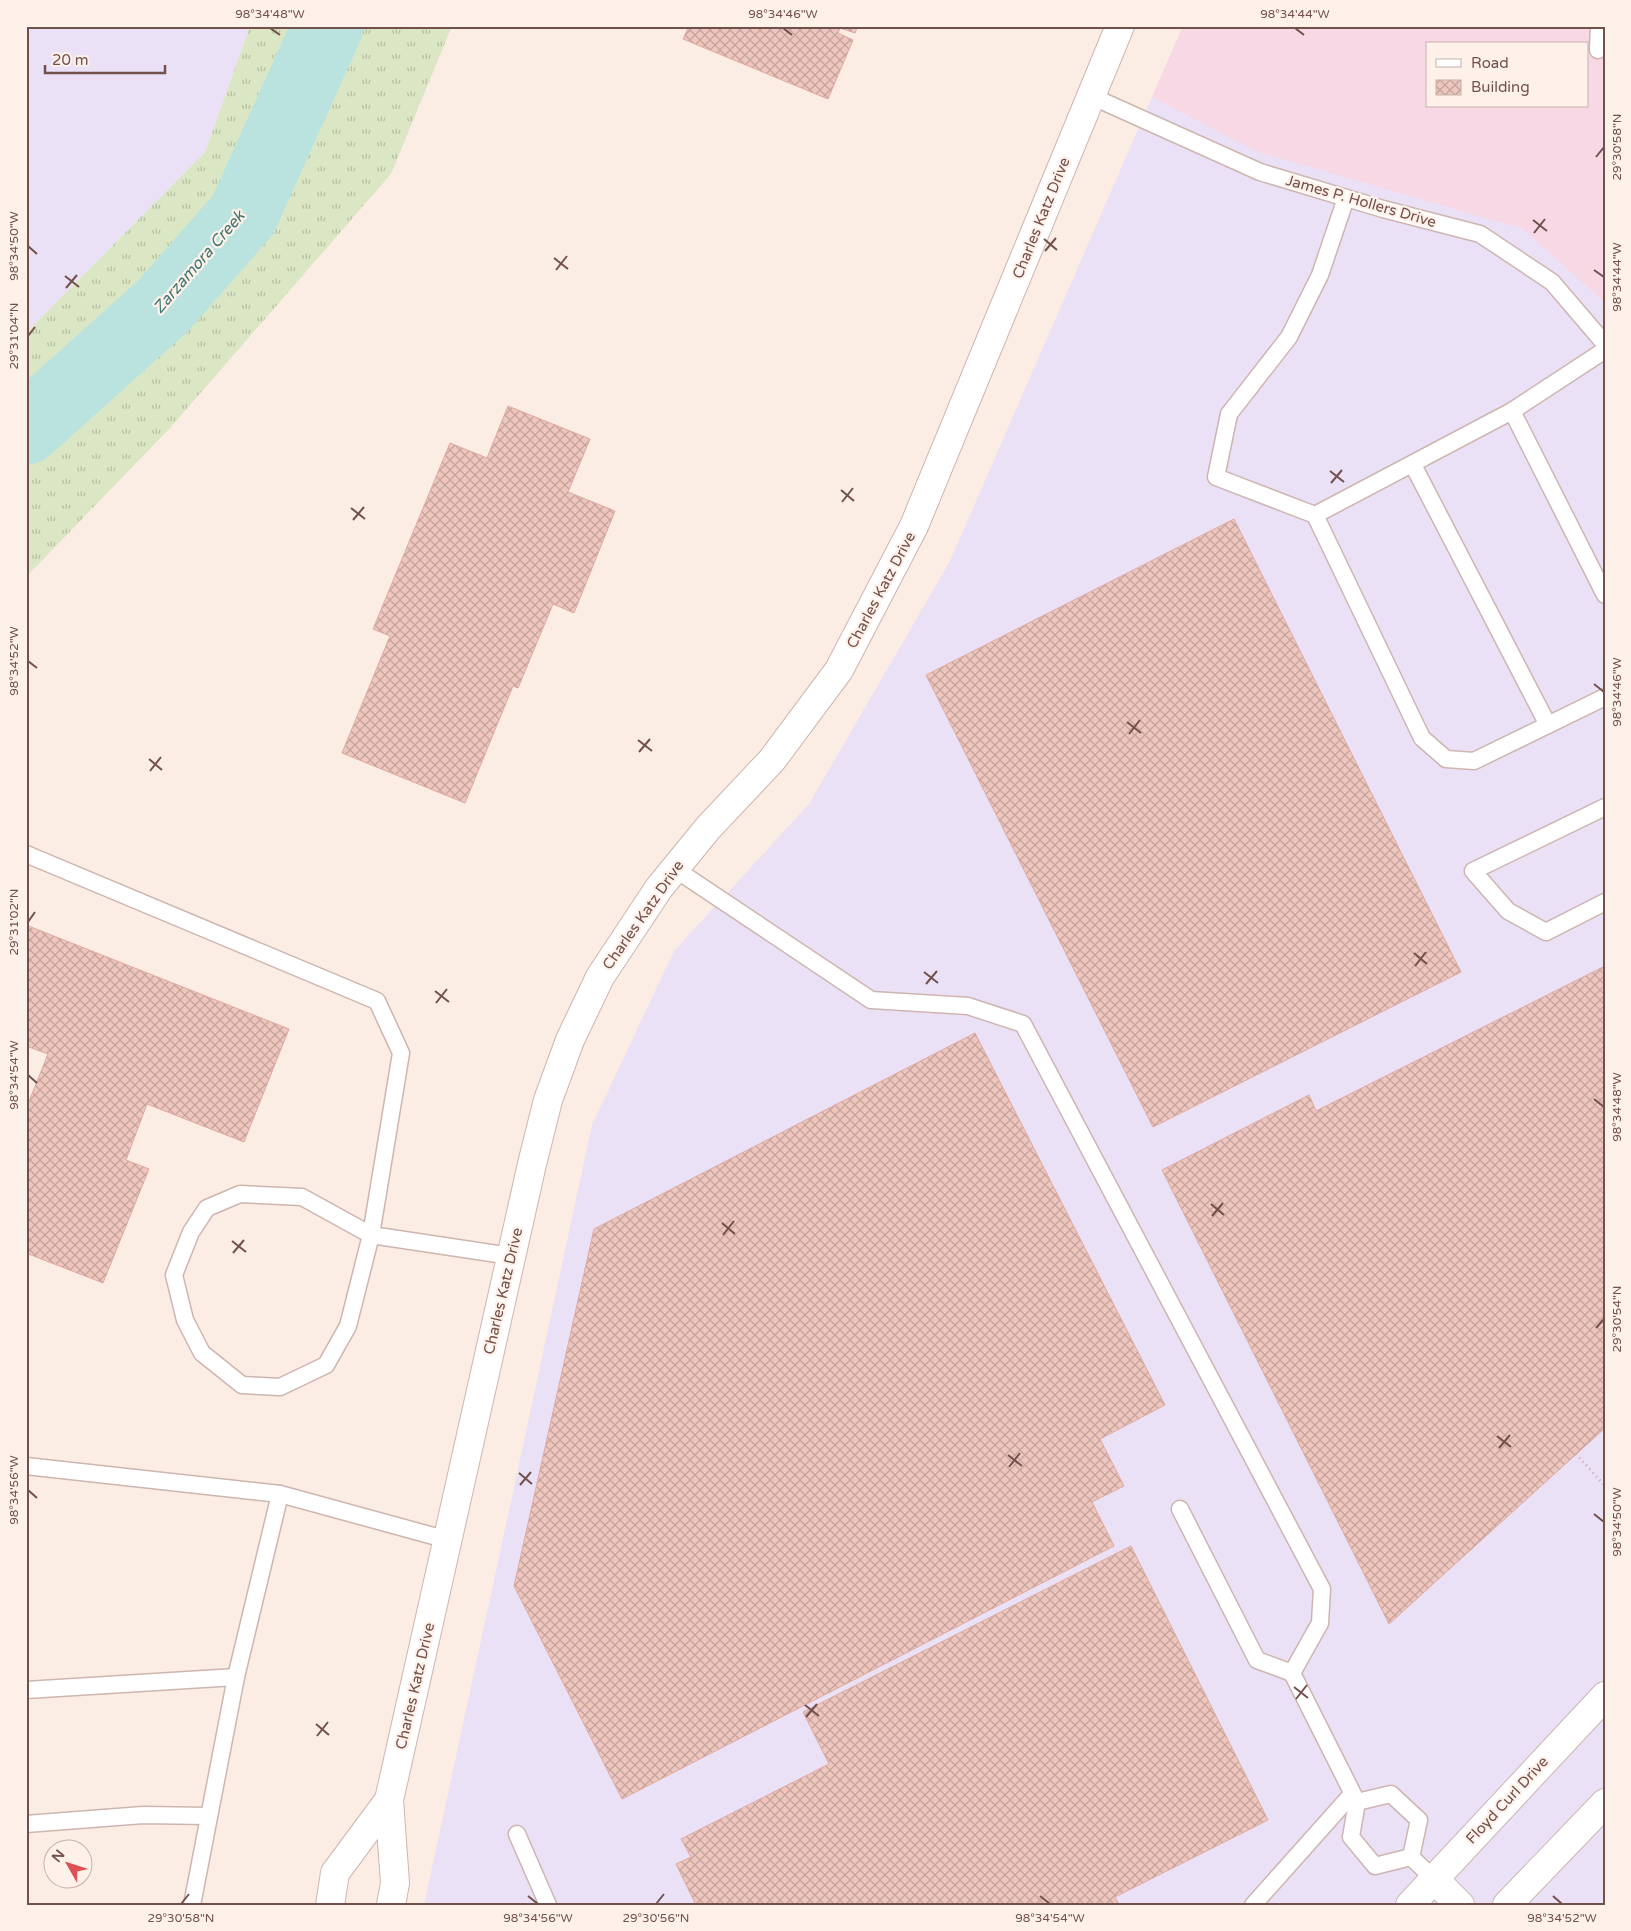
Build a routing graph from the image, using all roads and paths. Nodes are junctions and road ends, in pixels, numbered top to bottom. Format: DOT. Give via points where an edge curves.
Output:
graph roads {
  1 [pos="1120,26"];
  2 [pos="1599,26"];
  3 [pos="1598,50"];
  4 [pos="1091,96"];
  5 [pos="1346,198"];
  6 [pos="1605,344"];
  7 [pos="1605,350"];
  8 [pos="1512,411"];
  9 [pos="1413,465"];
  10 [pos="1315,515"];
  11 [pos="1605,595"];
  12 [pos="1605,697"];
  13 [pos="1548,725"];
  14 [pos="1605,807"];
  15 [pos="26,854"];
  16 [pos="675,869"];
  17 [pos="1605,902"];
  18 [pos="371,1235"];
  19 [pos="511,1256"];
  20 [pos="1576,1454"];
  21 [pos="26,1466"];
  22 [pos="1605,1486"];
  23 [pos="280,1494"];
  24 [pos="1180,1510"];
  25 [pos="448,1540"];
  26 [pos="1292,1673"];
  27 [pos="236,1677"];
  28 [pos="26,1690"];
  29 [pos="1605,1696"];
  30 [pos="1355,1798"];
  31 [pos="389,1800"];
  32 [pos="1605,1803"];
  33 [pos="209,1816"];
  34 [pos="26,1824"];
  35 [pos="517,1834"];
  36 [pos="1410,1857"];
  37 [pos="1434,1879"];
  38 [pos="192,1905"];
  39 [pos="330,1905"];
  40 [pos="392,1905"];
  41 [pos="548,1905"];
  42 [pos="1252,1905"];
  43 [pos="1410,1905"];
  44 [pos="1460,1905"];
  45 [pos="1506,1905"];
  1 -- 4 [label="street, Charles Katz Drive"];
  2 -- 3 [label="lane"];
  4 -- 5 [label="lane, James P. Hollers Drive" via="1260,172"];
  4 -- 16 [label="street, Charles Katz Drive" via="914,526 839,670 772,760 708,828"];
  5 -- 6 [label="lane, James P. Hollers Drive" via="1480,234 1552,282"];
  5 -- 10 [label="lane" via="1320,275 1289,337 1229,414 1216,477"];
  7 -- 8 [label="lane"];
  8 -- 9 [label="lane"];
  8 -- 11 [label="lane"];
  9 -- 10 [label="lane"];
  9 -- 13 [label="lane"];
  10 -- 13 [label="lane" via="1422,738 1446,759 1474,761"];
  12 -- 13 [label="lane"];
  14 -- 17 [label="lane" via="1473,871 1508,911 1546,932"];
  15 -- 18 [label="lane" via="377,1001 401,1054"];
  16 -- 19 [label="street, Charles Katz Drive" via="600,977 570,1040 548,1100"];
  16 -- 26 [label="lane" via="872,1000 968,1006 1023,1024 1322,1589 1320,1623"];
  18 -- 18 [label="lane" via="302,1197 240,1194 207,1208 191,1232 174,1275 185,1320 202,1352 242,1385 280,1387 326,1365 348,1326"];
  18 -- 19 [label="lane"];
  19 -- 25 [label="street, Charles Katz Drive"];
  20 -- 22 [label="path"];
  21 -- 23 [label="lane"];
  23 -- 25 [label="lane"];
  23 -- 27 [label="lane"];
  24 -- 26 [label="lane" via="1257,1660"];
  25 -- 31 [label="street, Charles Katz Drive"];
  26 -- 30 [label="lane"];
  27 -- 28 [label="lane"];
  27 -- 33 [label="lane"];
  29 -- 37 [label="street, Floyd Curl Drive"];
  30 -- 36 [label="lane" via="1391,1794 1419,1820"];
  30 -- 36 [label="lane" via="1351,1837 1375,1866"];
  30 -- 42 [label="lane"];
  31 -- 39 [label="street, Charles Katz Drive" via="335,1873"];
  31 -- 40 [label="street, Charles Katz Drive" via="395,1883"];
  32 -- 45 [label="street"];
  33 -- 34 [label="lane" via="143,1815"];
  33 -- 38 [label="lane"];
  35 -- 41 [label="lane"];
  36 -- 37 [label="lane"];
  37 -- 43 [label="street, Floyd Curl Drive"];
  37 -- 44 [label="street"];
}
